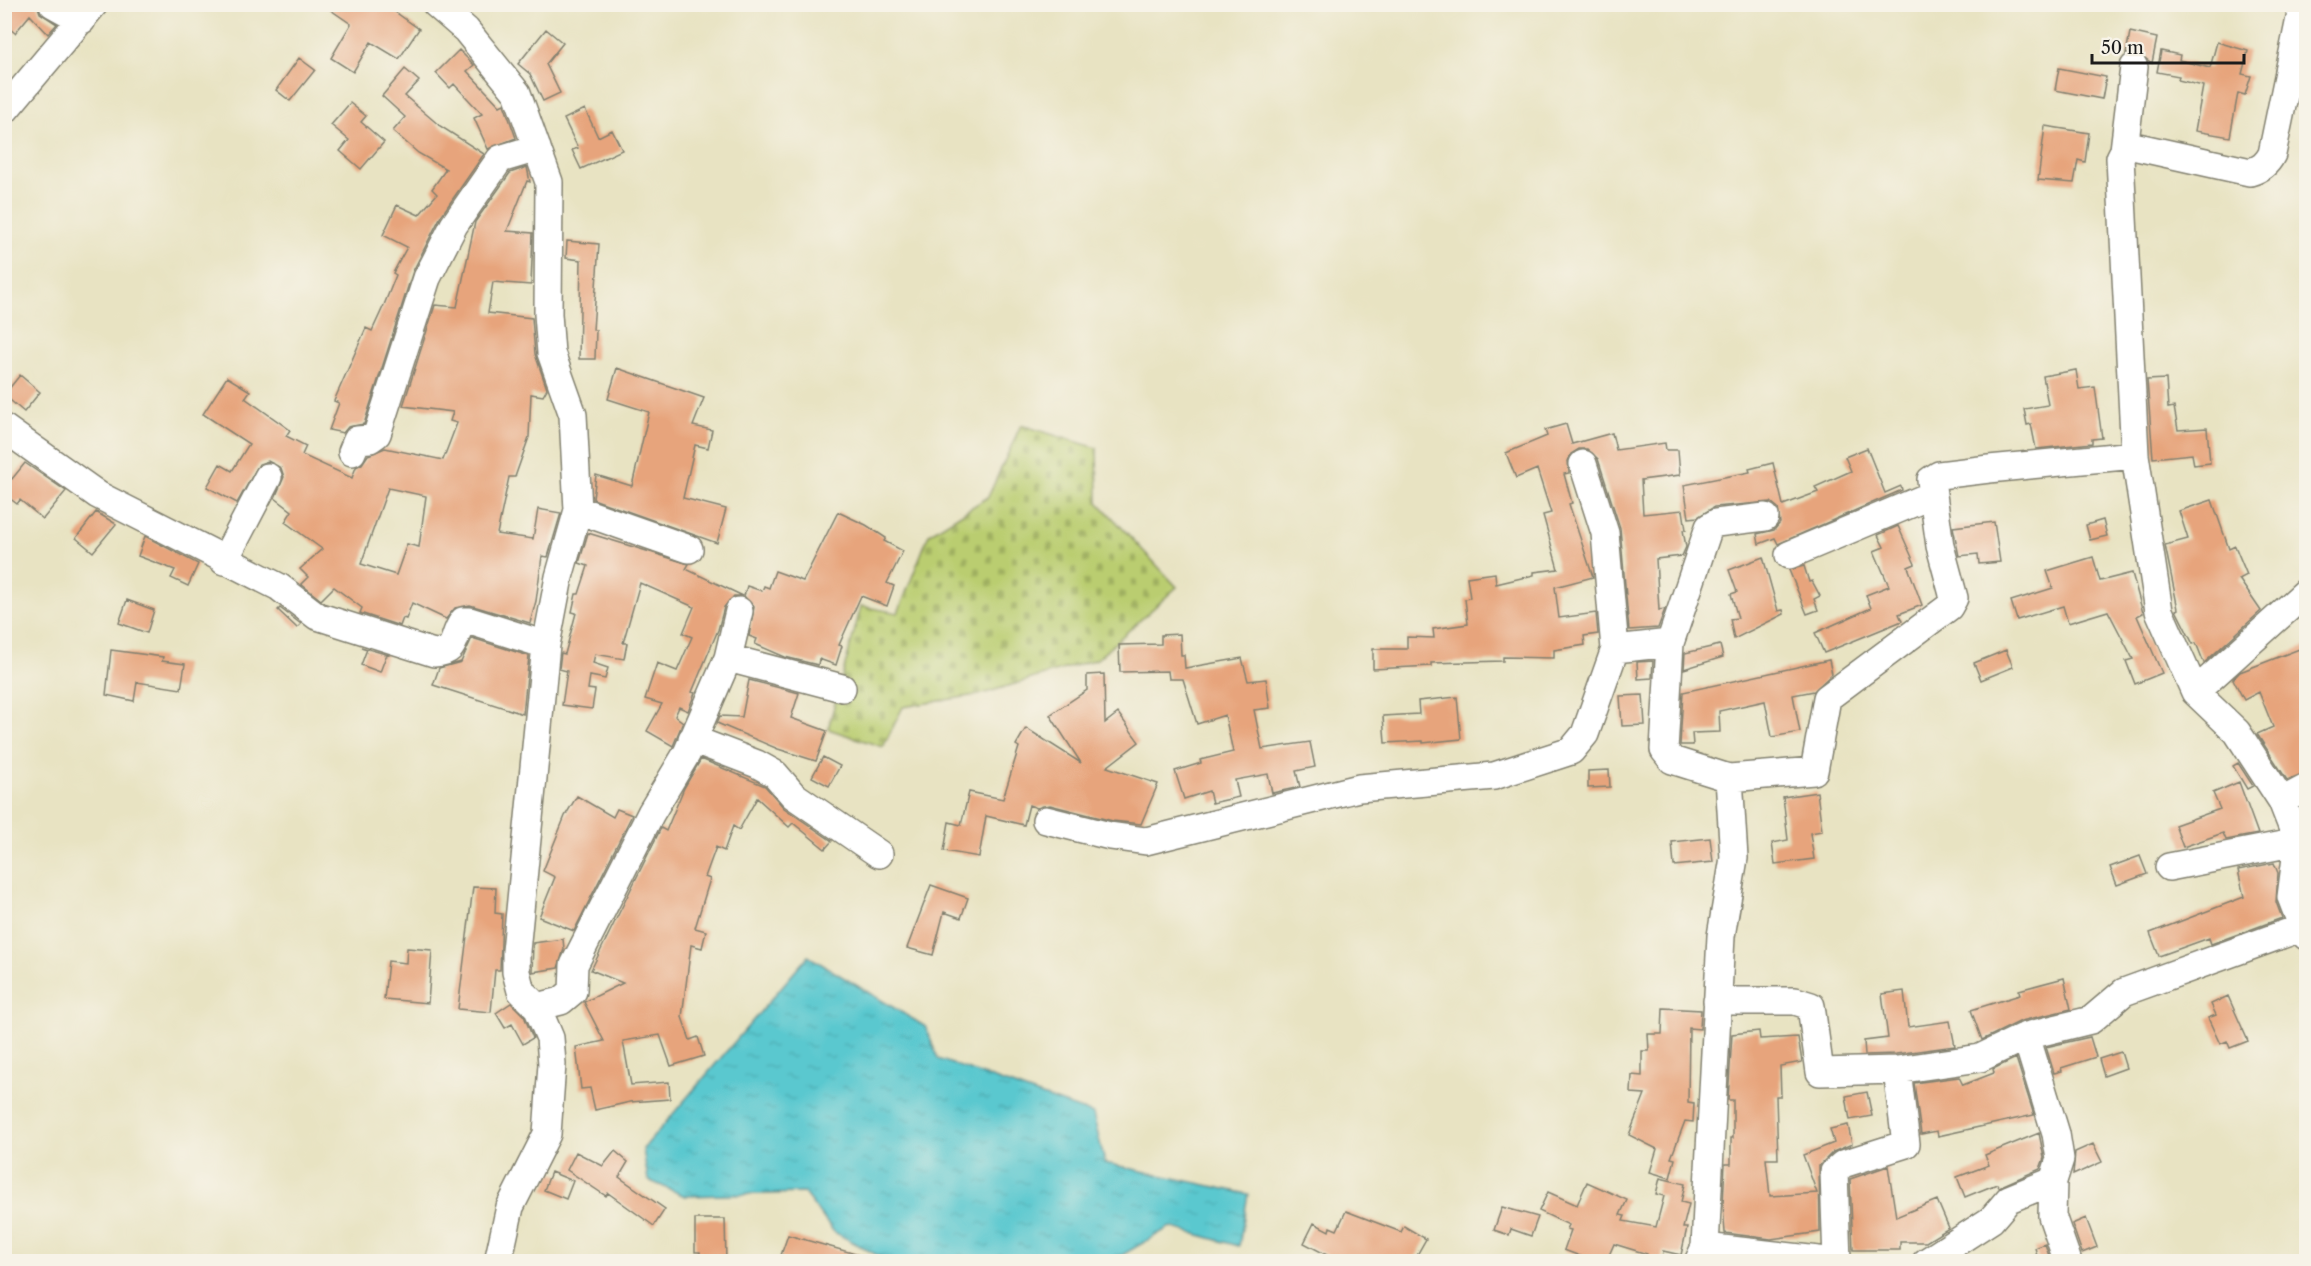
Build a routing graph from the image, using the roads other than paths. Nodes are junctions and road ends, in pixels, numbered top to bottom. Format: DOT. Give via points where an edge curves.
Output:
graph roads {
  1 [pos="53,4"];
  2 [pos="436,4"];
  3 [pos="2303,4"];
  4 [pos="88,12"];
  5 [pos="2134,67"];
  6 [pos="4,111"];
  7 [pos="537,148"];
  8 [pos="2124,150"];
  9 [pos="4,428"];
  10 [pos="352,452"];
  11 [pos="2135,455"];
  12 [pos="1583,464"];
  13 [pos="268,477"];
  14 [pos="1932,495"];
  15 [pos="578,510"];
  16 [pos="1765,516"];
  17 [pos="689,549"];
  18 [pos="1790,555"];
  19 [pos="224,561"];
  20 [pos="2307,592"];
  21 [pos="740,611"];
  22 [pos="1670,643"];
  23 [pos="546,645"];
  24 [pos="1615,649"];
  25 [pos="728,658"];
  26 [pos="842,688"];
  27 [pos="2195,692"];
  28 [pos="692,739"];
  29 [pos="1729,778"];
  30 [pos="2307,788"];
  31 [pos="2282,801"];
  32 [pos="1046,820"];
  33 [pos="2298,842"];
  34 [pos="879,854"];
  35 [pos="2169,867"];
  36 [pos="2306,930"];
  37 [pos="1717,1001"];
  38 [pos="537,1007"];
  39 [pos="2026,1036"];
  40 [pos="1897,1070"];
  41 [pos="2053,1181"];
  42 [pos="1701,1254"];
  43 [pos="498,1262"];
  44 [pos="1836,1262"];
  45 [pos="1926,1262"];
  46 [pos="2068,1262"];
  1 -- 4 [label="street"];
  2 -- 7 [label="street" via="466,30 517,93"];
  3 -- 8 [label="street" via="2272,154 2259,169 2250,172 2133,146"];
  4 -- 6 [label="street"];
  5 -- 8 [label="street"];
  7 -- 10 [label="street" via="500,159 454,225 427,278 377,434 357,440"];
  7 -- 15 [label="street" via="549,182 550,353 573,415"];
  8 -- 11 [label="street" via="2120,158"];
  9 -- 19 [label="street" via="98,495"];
  11 -- 14 [label="street" via="1939,475 1931,480"];
  11 -- 27 [label="street" via="2159,611"];
  12 -- 24 [label="street" via="1605,533"];
  13 -- 19 [label="street"];
  14 -- 18 [label="street"];
  14 -- 29 [label="street" via="1954,598 1948,607 1827,698 1814,771"];
  15 -- 17 [label="street"];
  15 -- 23 [label="street"];
  16 -- 22 [label="street" via="1709,527"];
  19 -- 23 [label="street" via="279,587 317,616 434,653 445,653 452,647 463,621"];
  20 -- 27 [label="street"];
  21 -- 25 [label="street"];
  22 -- 24 [label="street"];
  22 -- 29 [label="street" via="1664,750 1672,760"];
  23 -- 38 [label="street" via="516,951 521,991"];
  24 -- 32 [label="street" via="1585,734 1571,751 1494,776 1359,788 1146,841"];
  25 -- 26 [label="street"];
  25 -- 28 [label="street"];
  27 -- 31 [label="street" via="2237,732"];
  28 -- 34 [label="street" via="774,774 793,795"];
  28 -- 38 [label="street" via="585,940 574,965 573,991 561,1001"];
  29 -- 37 [label="street" via="1734,858 1721,936"];
  30 -- 31 [label="street"];
  31 -- 33 [label="street"];
  33 -- 35 [label="street"];
  33 -- 36 [label="street" via="2291,897"];
  36 -- 39 [label="street" via="2124,992 2091,1020"];
  37 -- 40 [label="street" via="1795,1001 1810,1006 1820,1072"];
  37 -- 42 [label="street"];
  38 -- 43 [label="street" via="550,1038 547,1134 510,1206"];
  39 -- 40 [label="street" via="1980,1058"];
  39 -- 41 [label="street" via="2056,1134 2060,1159"];
  40 -- 44 [label="street" via="1906,1144 1843,1164 1834,1172"];
  41 -- 45 [label="street" via="2009,1199 1991,1220"];
  41 -- 46 [label="street" via="2052,1216"];
  42 -- 44 [label="street"];
}
